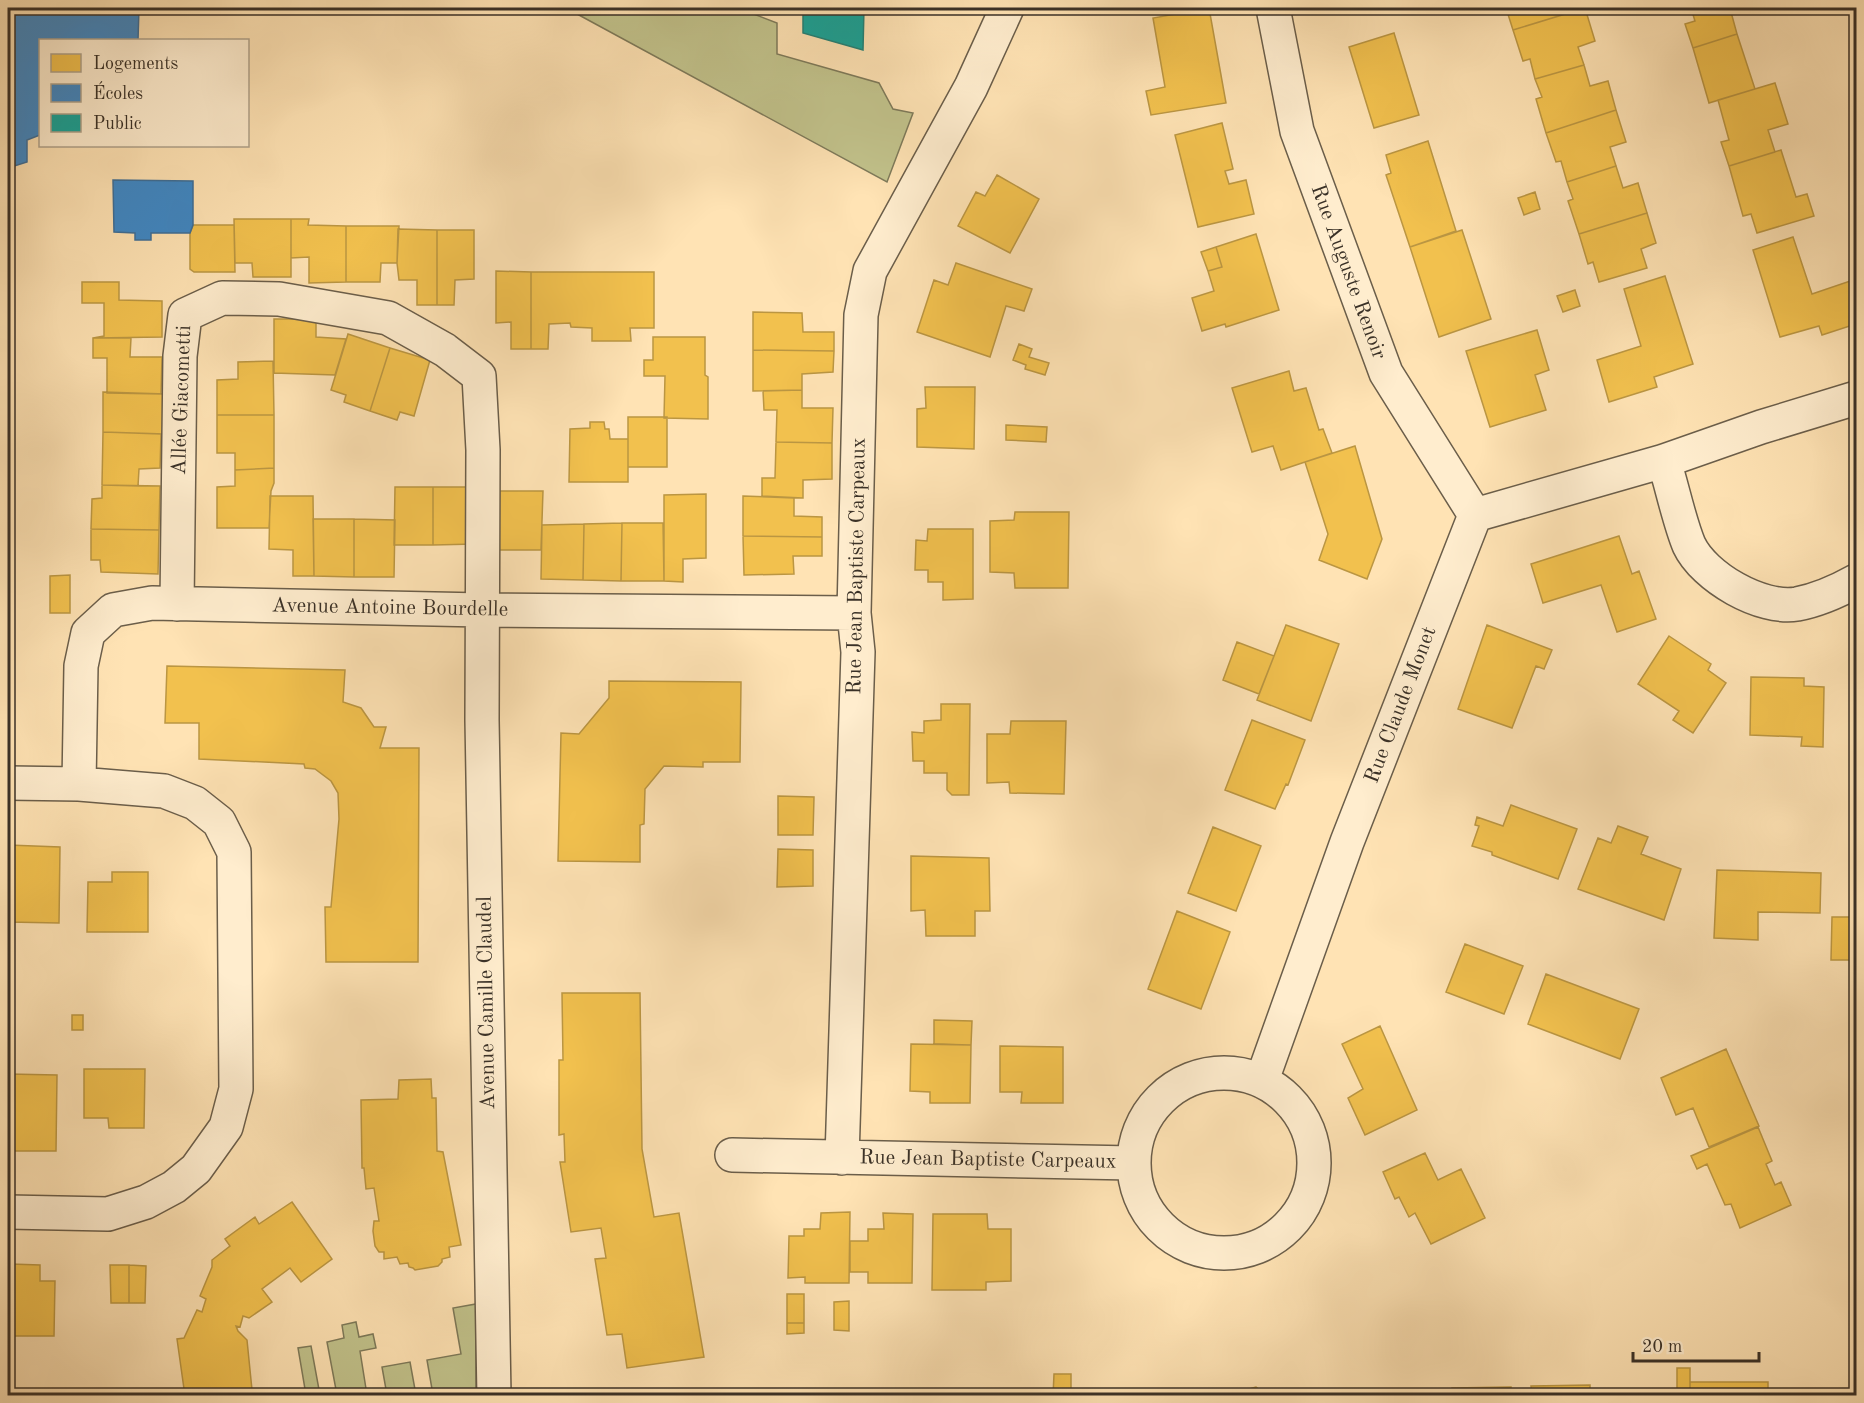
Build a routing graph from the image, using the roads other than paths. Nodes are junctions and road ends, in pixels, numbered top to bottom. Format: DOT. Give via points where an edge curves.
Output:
graph roads {
  1 [pos="1007,8"];
  2 [pos="1273,8"];
  3 [pos="1857,398"];
  4 [pos="1664,461"];
  5 [pos="1475,514"];
  6 [pos="1857,581"];
  7 [pos="177,604"];
  8 [pos="482,610"];
  9 [pos="854,613"];
  10 [pos="8,783"];
  11 [pos="79,784"];
  12 [pos="1262,1080"];
  13 [pos="732,1155"];
  14 [pos="842,1158"];
  15 [pos="1133,1163"];
  16 [pos="8,1212"];
  17 [pos="494,1395"];
  1 -- 9 [label="street, Rue Jean Baptiste Carpeaux" via="971,87 870,271 861,315"];
  2 -- 5 [label="street, Rue Auguste Renoir" via="1297,131 1386,373"];
  3 -- 4 [label="street"];
  4 -- 5 [label="street"];
  4 -- 6 [label="street" via="1690,546 1709,572 1737,590 1762,601 1794,604 1834,593"];
  5 -- 12 [label="street, Rue Claude Monet" via="1347,842"];
  7 -- 8 [label="street, Avenue Antoine Bourdelle"];
  7 -- 8 [label="street, Allée Giacometti" via="180,356 185,315 222,298 268,299 388,318 445,350 479,376 483,450"];
  7 -- 11 [label="street, Avenue Antoine Bourdelle" via="152,603 113,610 88,633 81,666"];
  8 -- 9 [label="street, Avenue Antoine Bourdelle"];
  8 -- 17 [label="street, Avenue Camille Claudel"];
  9 -- 14 [label="street, Rue Jean Baptiste Carpeaux" via="858,652"];
  10 -- 11 [label="street"];
  11 -- 16 [label="street" via="164,791 195,803 219,822 234,852 236,1089 226,1127 196,1168 174,1187 146,1202 108,1214"];
  12 -- 15 [label="street" via="1233,1073 1202,1075 1175,1086 1153,1107 1139,1133"];
  12 -- 15 [label="street" via="1284,1095 1301,1114 1311,1138 1314,1164 1310,1190 1299,1213 1279,1234 1254,1248 1226,1253 1198,1249 1172,1236 1151,1217 1138,1191"];
  13 -- 14 [label="street, Rue Jean Baptiste Carpeaux"];
  14 -- 15 [label="street, Rue Jean Baptiste Carpeaux"];
}
